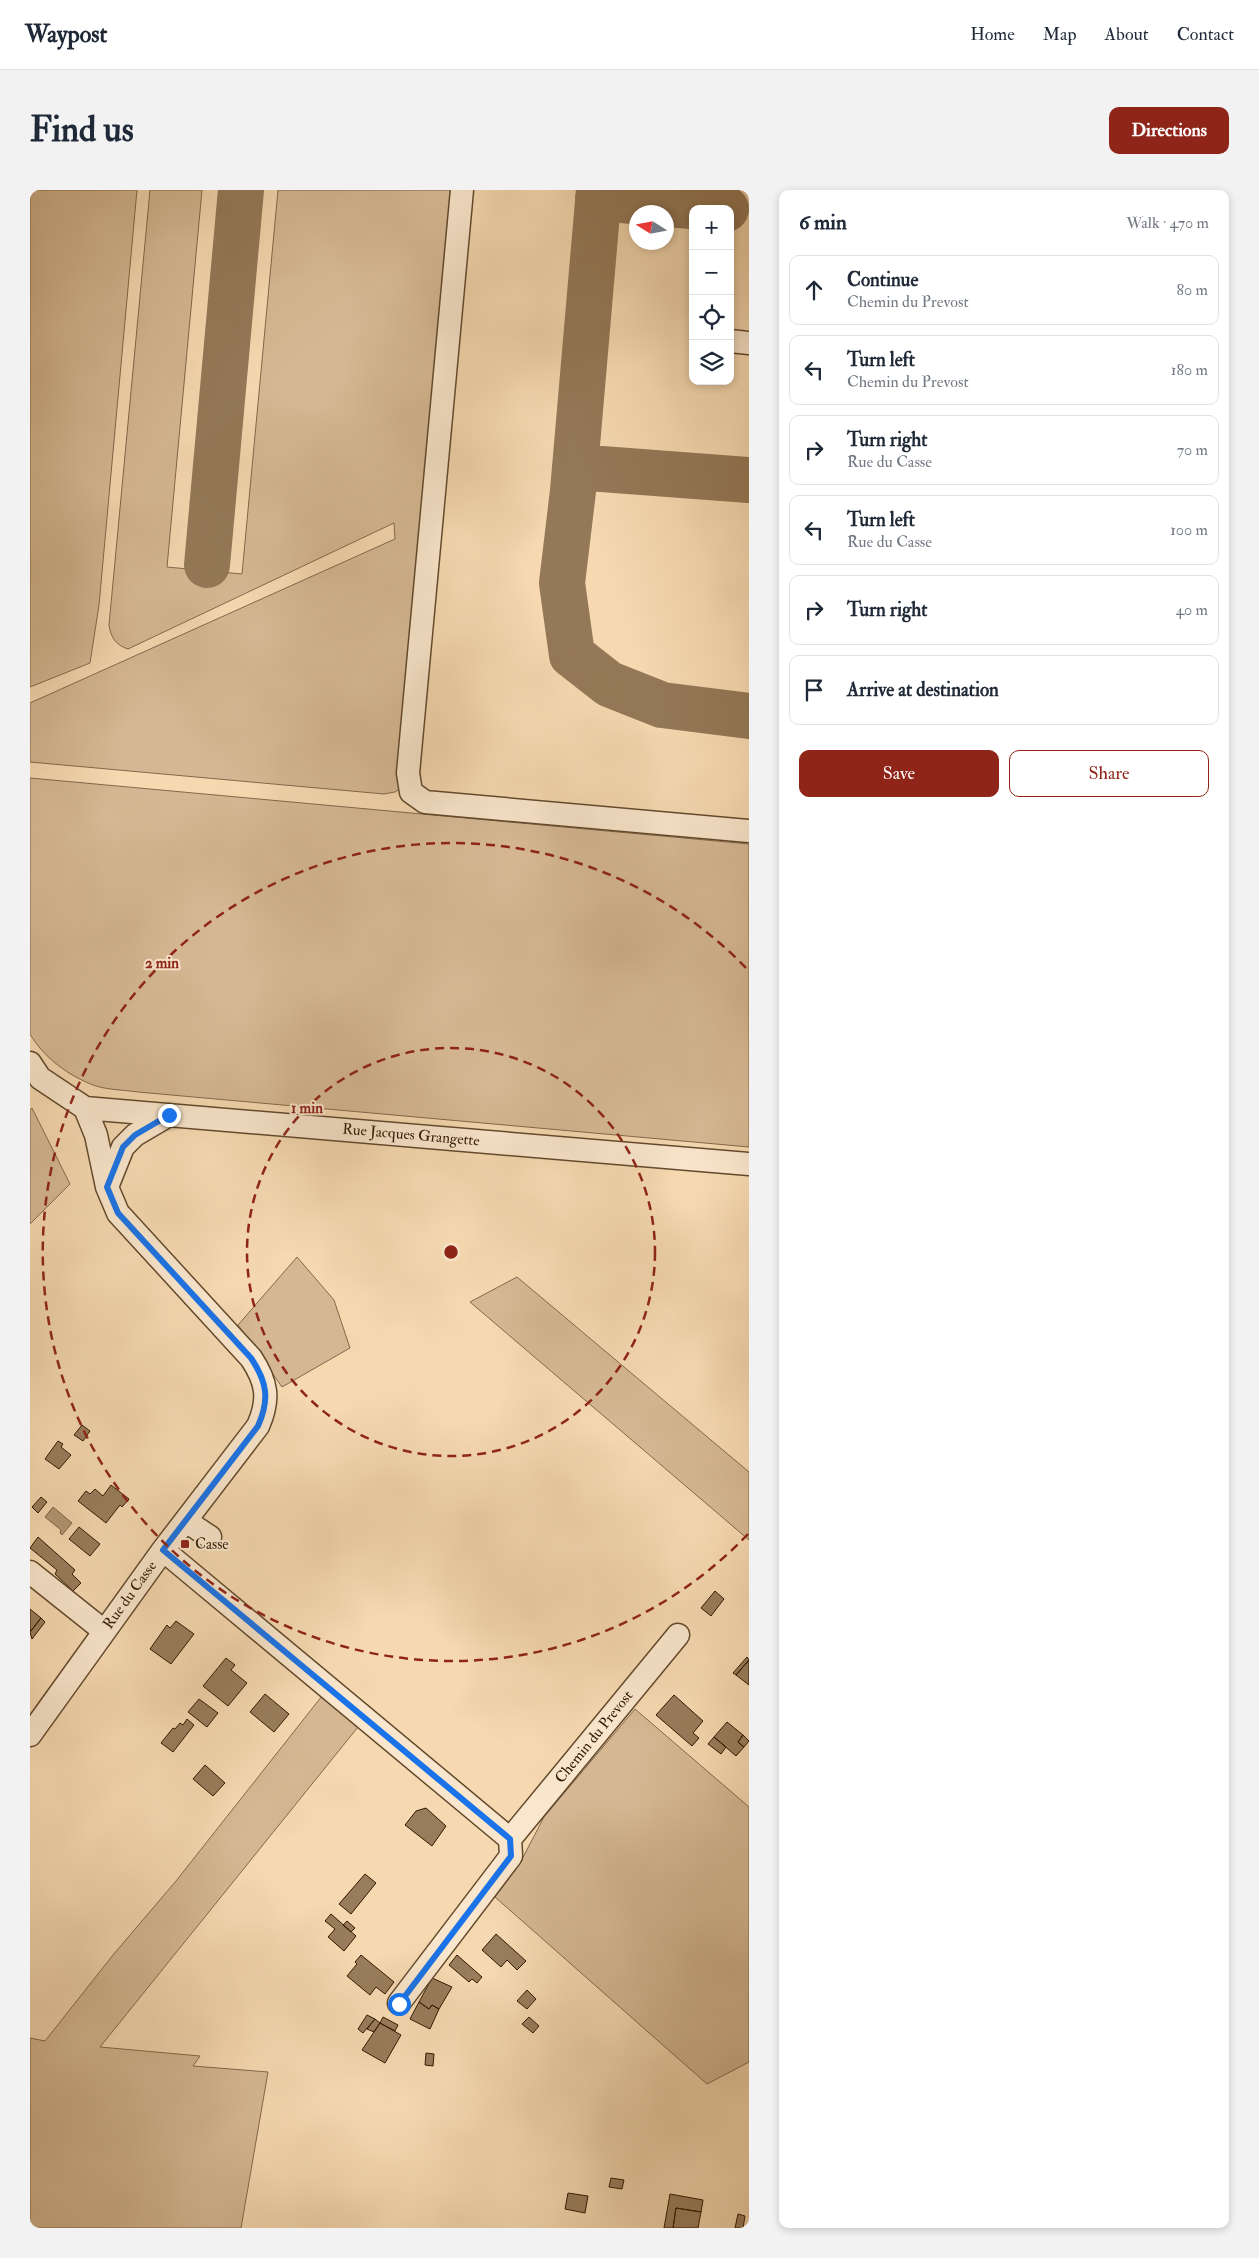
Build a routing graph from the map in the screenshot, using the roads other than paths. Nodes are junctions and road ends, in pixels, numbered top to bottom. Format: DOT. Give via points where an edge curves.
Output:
graph roads {
  1 [pos="462,190"];
  2 [pos="734,341"];
  3 [pos="749,342"];
  4 [pos="749,831"];
  5 [pos="30,1063"];
  6 [pos="85,1108"];
  7 [pos="169,1115"];
  8 [pos="749,1164"];
  9 [pos="107,1187"];
  10 [pos="186,1521"];
  11 [pos="210,1537"];
  12 [pos="163,1550"];
  13 [pos="30,1572"];
  14 [pos="104,1631"];
  15 [pos="678,1635"];
  16 [pos="30,1735"];
  17 [pos="510,1839"];
  18 [pos="399,2004"];
  1 -- 4 [label="street" via="408,773 410,792 425,802"];
  2 -- 3 [label="street"];
  5 -- 6 [label="street, Rue Jacques Grangette" via="40,1078"];
  6 -- 7 [label="street, Rue Jacques Grangette"];
  6 -- 9 [label="street, Rue du Casse" via="96,1135"];
  7 -- 8 [label="street, Rue Jacques Grangette"];
  7 -- 9 [label="street" via="135,1135 123,1147"];
  9 -- 10 [label="street, Rue du Casse" via="118,1213 251,1358 264,1383 264,1412 258,1426"];
  10 -- 11 [label="street"];
  10 -- 12 [label="street, Rue du Casse"];
  12 -- 14 [label="street, Rue du Casse"];
  12 -- 17 [label="street"];
  13 -- 14 [label="street"];
  14 -- 16 [label="street, Rue du Casse"];
  15 -- 17 [label="street, Chemin du Prevost"];
  17 -- 18 [label="street" via="511,1856"];
}
